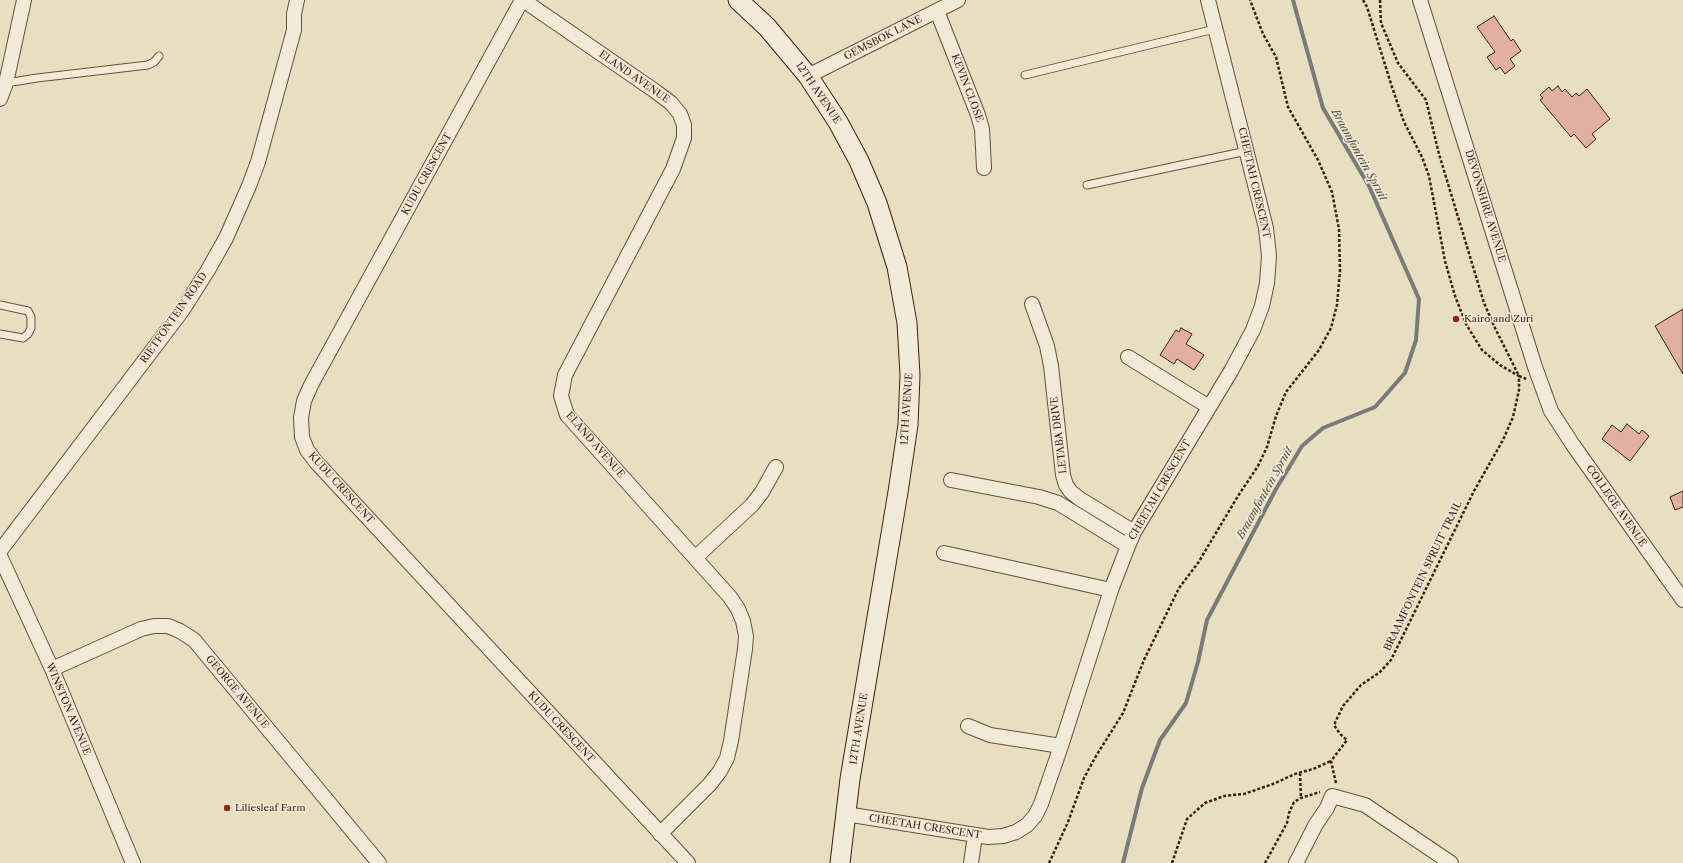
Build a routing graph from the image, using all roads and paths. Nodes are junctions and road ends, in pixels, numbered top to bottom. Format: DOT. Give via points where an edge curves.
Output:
graph roads {
  1 [pos="24,0"];
  2 [pos="297,0"];
  3 [pos="306,0"];
  4 [pos="523,0"];
  5 [pos="738,0"];
  6 [pos="958,0"];
  7 [pos="1208,0"];
  8 [pos="1250,0"];
  9 [pos="1363,0"];
  10 [pos="1380,0"];
  11 [pos="1420,0"];
  12 [pos="937,11"];
  13 [pos="294,30"];
  14 [pos="1216,30"];
  15 [pos="159,56"];
  16 [pos="1025,75"];
  17 [pos="808,76"];
  18 [pos="6,83"];
  19 [pos="0,99"];
  20 [pos="1247,151"];
  21 [pos="984,168"];
  22 [pos="1087,185"];
  23 [pos="1032,304"];
  24 [pos="0,305"];
  25 [pos="0,334"];
  26 [pos="1128,357"];
  27 [pos="1519,376"];
  28 [pos="1542,387"];
  29 [pos="1209,407"];
  30 [pos="1551,411"];
  31 [pos="776,467"];
  32 [pos="951,480"];
  33 [pos="1134,532"];
  34 [pos="1128,546"];
  35 [pos="0,551"];
  36 [pos="944,553"];
  37 [pos="0,556"];
  38 [pos="696,557"];
  39 [pos="1111,590"];
  40 [pos="1683,600"];
  41 [pos="52,669"];
  42 [pos="968,726"];
  43 [pos="1061,746"];
  44 [pos="1331,761"];
  45 [pos="1300,773"];
  46 [pos="1335,793"];
  47 [pos="1301,798"];
  48 [pos="846,814"];
  49 [pos="660,834"];
  50 [pos="975,835"];
  51 [pos="133,863"];
  52 [pos="379,863"];
  53 [pos="688,863"];
  54 [pos="840,863"];
  55 [pos="971,863"];
  56 [pos="1049,863"];
  57 [pos="1172,863"];
  58 [pos="1265,863"];
  59 [pos="1296,863"];
  60 [pos="1451,863"];
  1 -- 18 [label="street"];
  2 -- 13 [label="street, RIETFONTEIN ROAD"];
  3 -- 13 [label="street, RIETFONTEIN ROAD" via="302,16"];
  4 -- 38 [label="street, ELAND AVENUE" via="655,90 671,103 682,120 684,138 673,169 566,374 561,396 567,415 574,424"];
  4 -- 49 [label="street, KUDU CRESCENT" via="311,385 304,401 301,418 302,437 316,462"];
  5 -- 17 [label="street, 12TH AVENUE" via="767,27"];
  6 -- 12 [label="street, GEMSBOK LANE"];
  7 -- 14 [label="street, CHEETAH CRESCENT"];
  8 -- 56 [label="path" via="1263,34 1276,57 1288,107 1318,160 1332,192 1338,229 1338,305 1331,328 1319,350 1286,392 1258,466 1198,563 1179,588 1144,660 1123,713 1084,778"];
  9 -- 27 [label="path" via="1404,122 1429,176 1446,261 1455,296 1466,324 1482,350"];
  10 -- 27 [label="path" via="1381,23 1398,63 1426,100 1439,154 1484,303"];
  11 -- 28 [label="street, DEVONSHIRE AVENUE"];
  12 -- 17 [label="street, GEMSBOK LANE"];
  12 -- 21 [label="street, KEVIN CLOSE" via="978,115 982,129"];
  13 -- 35 [label="street, RIETFONTEIN ROAD" via="258,162 238,211 208,270 164,336"];
  14 -- 16 [label="lane"];
  14 -- 20 [label="street, CHEETAH CRESCENT"];
  15 -- 18 [label="lane" via="148,65"];
  17 -- 48 [label="street, 12TH AVENUE" via="838,122 859,161 877,203 897,267 907,323 910,375 908,425"];
  18 -- 19 [label="street"];
  20 -- 22 [label="lane"];
  20 -- 29 [label="street, CHEETAH CRESCENT" via="1266,228 1269,256 1267,283 1253,330"];
  23 -- 33 [label="street, LETABA DRIVE" via="1047,346 1051,366 1066,485 1080,499"];
  24 -- 25 [label="lane" via="28,311 31,317 31,328 23,338"];
  26 -- 29 [label="street"];
  27 -- 28 [label="path"];
  27 -- 44 [label="path, BRAAMFONTEIN SPRUIT TRAIL" via="1519,390 1513,417 1503,440 1474,491 1391,660 1362,685 1343,706 1334,725 1348,740"];
  28 -- 30 [label="street, DEVONSHIRE AVENUE"];
  29 -- 33 [label="street, CHEETAH CRESCENT"];
  30 -- 40 [label="street, COLLEGE AVENUE"];
  31 -- 38 [label="street" via="752,505"];
  32 -- 34 [label="street" via="1058,503"];
  33 -- 34 [label="street, CHEETAH CRESCENT"];
  34 -- 39 [label="street, CHEETAH CRESCENT"];
  36 -- 39 [label="street"];
  37 -- 41 [label="street, WINSTON AVENUE"];
  38 -- 49 [label="street, ELAND AVENUE" via="738,609 746,636 745,649 727,758 710,784"];
  39 -- 43 [label="street, CHEETAH CRESCENT"];
  41 -- 51 [label="street, WINSTON AVENUE"];
  41 -- 52 [label="street, GEORGE AVENUE" via="141,629 168,626 180,631 194,640"];
  42 -- 43 [label="street" via="990,735"];
  43 -- 50 [label="street, CHEETAH CRESCENT" via="1041,804 1027,825 1003,836"];
  44 -- 45 [label="path, BRAAMFONTEIN SPRUIT TRAIL"];
  44 -- 46 [label="path"];
  45 -- 47 [label="path"];
  45 -- 57 [label="path, BRAAMFONTEIN SPRUIT TRAIL" via="1244,794 1224,796 1205,803 1187,819"];
  46 -- 47 [label="path" via="1318,792"];
  46 -- 59 [label="street"];
  46 -- 60 [label="street" via="1365,805"];
  47 -- 58 [label="path" via="1294,802 1287,823"];
  48 -- 50 [label="street, CHEETAH CRESCENT"];
  48 -- 54 [label="street, 12TH AVENUE"];
  49 -- 53 [label="street, KUDU CRESCENT"];
  50 -- 55 [label="street"];
}
